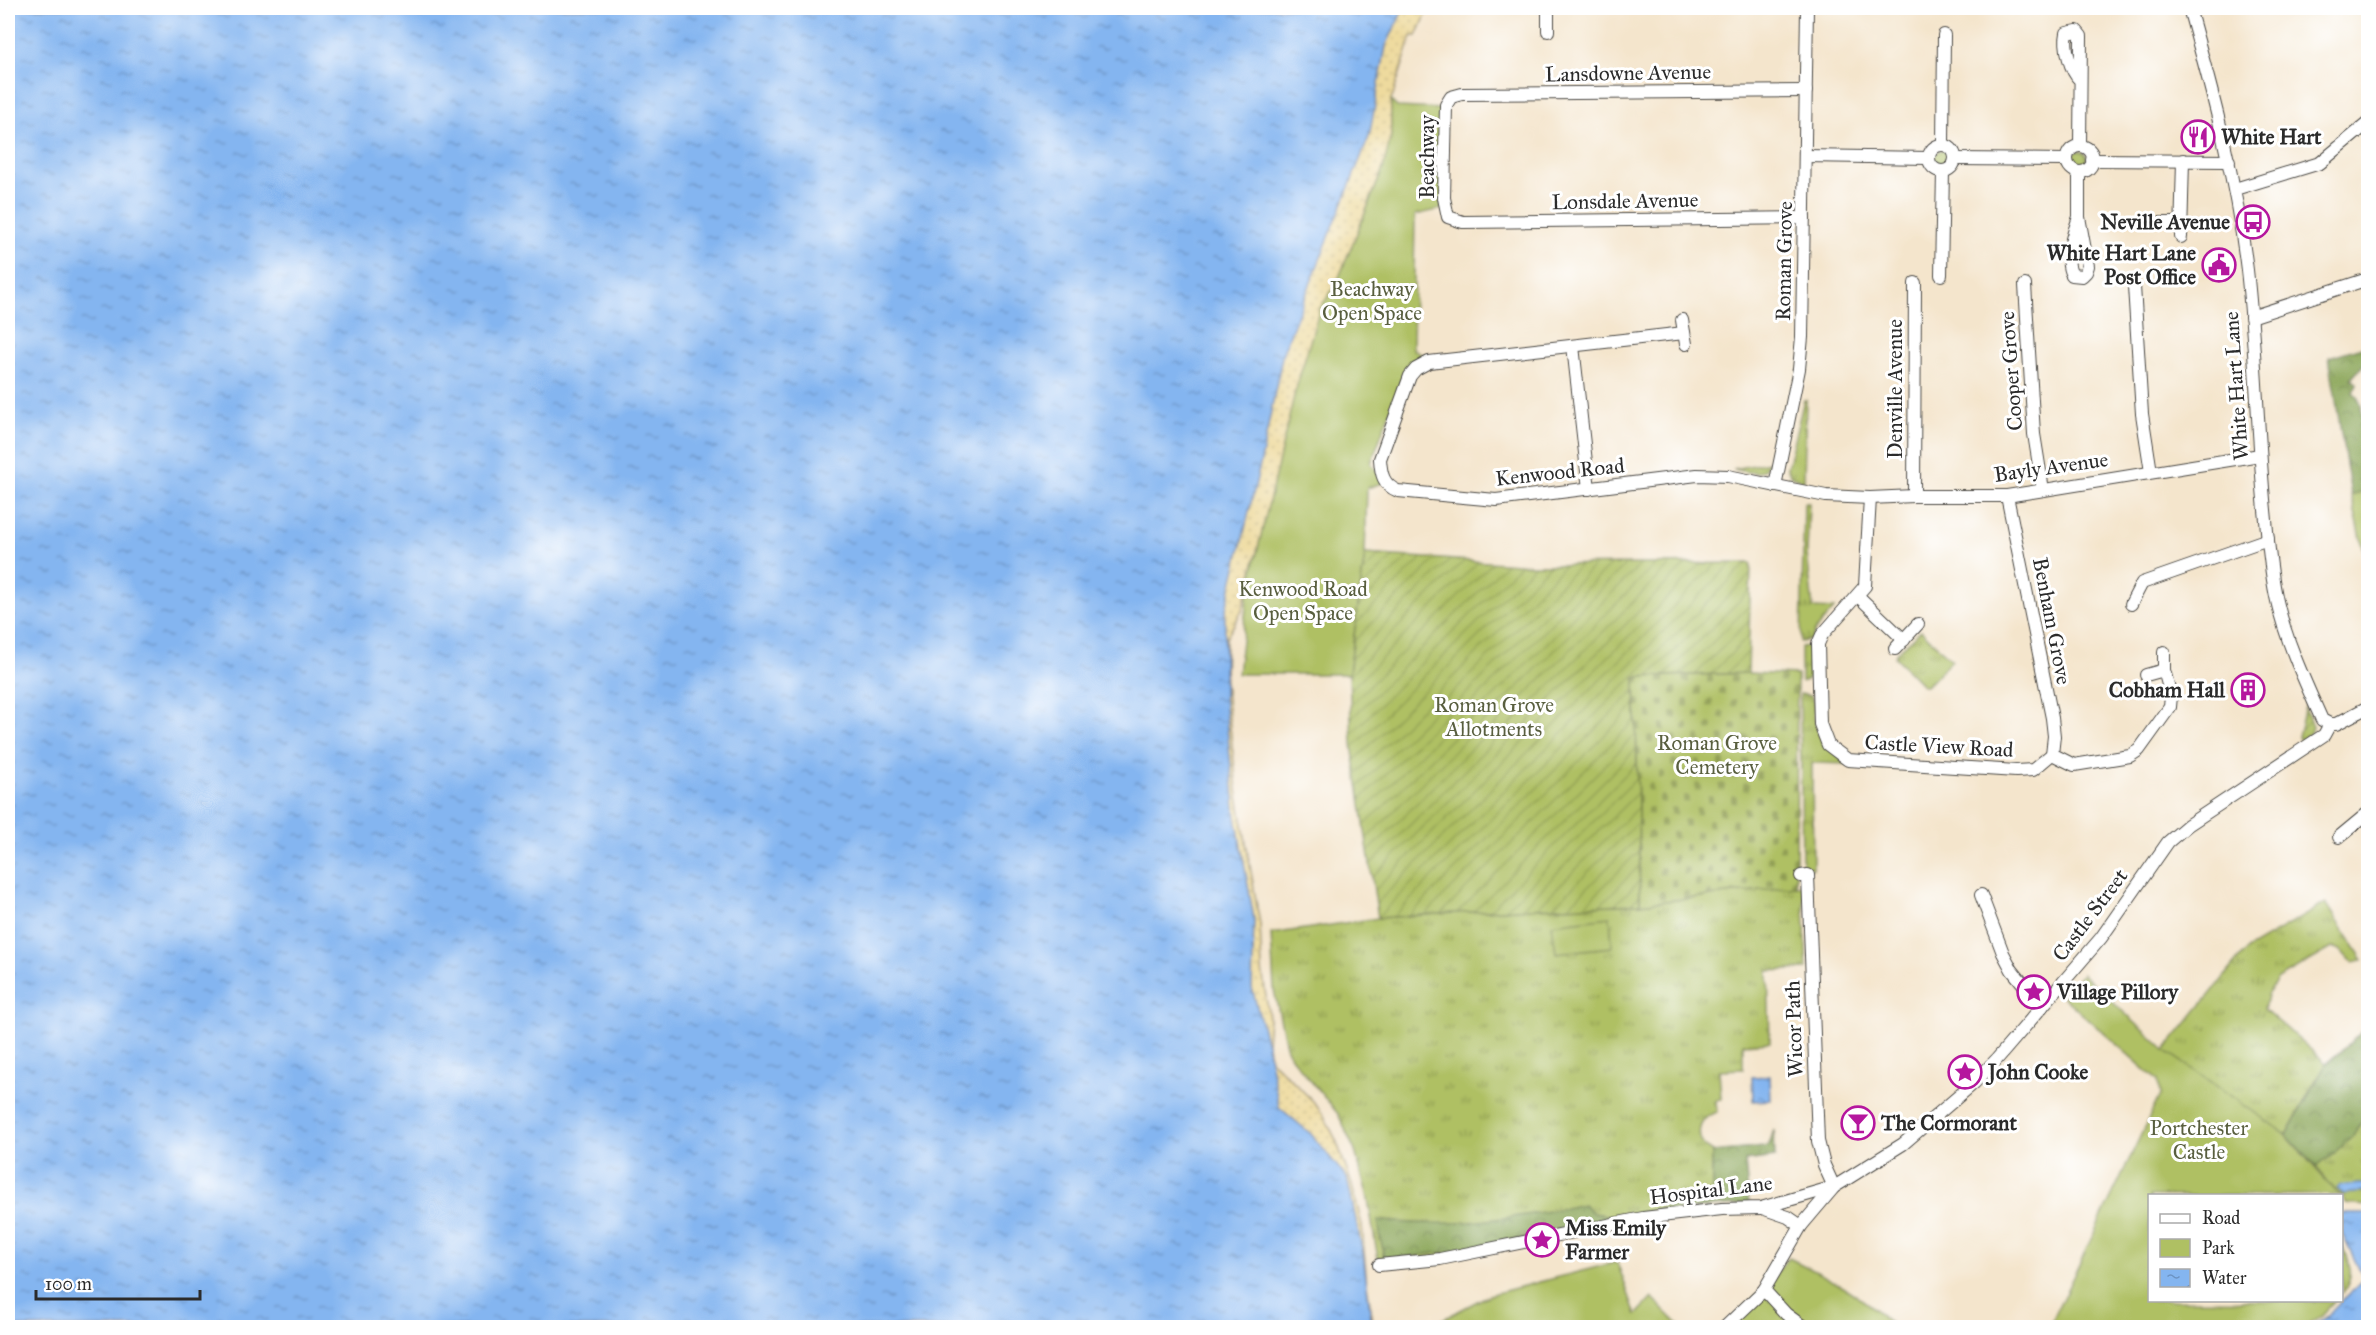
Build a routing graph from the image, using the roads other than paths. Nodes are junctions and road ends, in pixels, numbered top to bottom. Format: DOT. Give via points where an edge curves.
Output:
graph roads {
  1 [pos="1548,8"];
  2 [pos="1807,8"];
  3 [pos="2188,8"];
  4 [pos="1548,31"];
  5 [pos="1944,35"];
  6 [pos="2080,80"];
  7 [pos="1806,91"];
  8 [pos="1451,97"];
  9 [pos="2368,123"];
  10 [pos="1943,145"];
  11 [pos="2080,146"];
  12 [pos="1805,156"];
  13 [pos="1929,158"];
  14 [pos="1955,159"];
  15 [pos="2067,160"];
  16 [pos="2092,160"];
  17 [pos="2183,160"];
  18 [pos="2229,161"];
  19 [pos="1943,171"];
  20 [pos="2079,172"];
  21 [pos="2235,189"];
  22 [pos="1448,217"];
  23 [pos="2079,217"];
  24 [pos="1804,218"];
  25 [pos="2159,223"];
  26 [pos="2181,223"];
  27 [pos="2181,237"];
  28 [pos="1941,275"];
  29 [pos="2368,279"];
  30 [pos="1915,283"];
  31 [pos="2025,285"];
  32 [pos="2134,286"];
  33 [pos="2251,317"];
  34 [pos="1684,332"];
  35 [pos="1572,346"];
  36 [pos="2260,455"];
  37 [pos="2151,472"];
  38 [pos="1774,486"];
  39 [pos="1589,489"];
  40 [pos="2043,489"];
  41 [pos="1914,496"];
  42 [pos="2007,496"];
  43 [pos="1870,498"];
  44 [pos="2268,539"];
  45 [pos="1858,596"];
  46 [pos="2131,604"];
  47 [pos="1918,624"];
  48 [pos="2164,652"];
  49 [pos="2164,670"];
  50 [pos="2146,675"];
  51 [pos="2363,710"];
  52 [pos="2330,724"];
  53 [pos="2052,754"];
  54 [pos="2368,813"];
  55 [pos="2339,837"];
  56 [pos="1801,876"];
  57 [pos="1981,895"];
  58 [pos="2042,1007"];
  59 [pos="1834,1187"];
  60 [pos="1761,1208"];
  61 [pos="1801,1226"];
  62 [pos="1379,1265"];
  63 [pos="1764,1290"];
  64 [pos="1724,1328"];
  65 [pos="1805,1328"];
  1 -- 4 [label="street"];
  2 -- 7 [label="street, Roman Grove"];
  3 -- 18 [label="street, White Hart Lane"];
  5 -- 10 [label="street"];
  6 -- 11 [label="street"];
  7 -- 8 [label="street, Lansdowne Avenue"];
  7 -- 12 [label="street, Roman Grove"];
  8 -- 22 [label="street, Beachway" via="1446,105 1444,198"];
  9 -- 21 [label="street" via="2320,164"];
  10 -- 13 [label="street" via="1933,149"];
  10 -- 14 [label="street" via="1952,150"];
  11 -- 15 [label="street" via="2069,151"];
  11 -- 16 [label="street" via="2089,150"];
  12 -- 13 [label="street"];
  12 -- 24 [label="street, Roman Grove"];
  13 -- 19 [label="street" via="1934,168"];
  14 -- 15 [label="street"];
  14 -- 19 [label="street"];
  15 -- 20 [label="street" via="2070,168"];
  16 -- 17 [label="street"];
  16 -- 20 [label="street" via="2089,168"];
  17 -- 18 [label="street"];
  17 -- 26 [label="street"];
  18 -- 21 [label="street, White Hart Lane"];
  19 -- 28 [label="street"];
  20 -- 23 [label="street"];
  21 -- 33 [label="street, White Hart Lane"];
  22 -- 24 [label="street, Lonsdale Avenue" via="1463,222"];
  24 -- 38 [label="street, Roman Grove" via="1799,369"];
  25 -- 26 [label="street"];
  26 -- 27 [label="street"];
  29 -- 33 [label="street"];
  30 -- 41 [label="street, Denville Avenue"];
  31 -- 40 [label="street, Cooper Grove" via="2034,434"];
  32 -- 37 [label="street" via="2142,414"];
  33 -- 36 [label="street, White Hart Lane"];
  34 -- 35 [label="street, Kenwood Road"];
  35 -- 39 [label="street"];
  35 -- 39 [label="street, Kenwood Road" via="1429,362 1416,369 1380,459 1381,471 1390,488 1398,491 1496,500"];
  36 -- 37 [label="street, Bayly Avenue"];
  36 -- 44 [label="street, White Hart Lane"];
  37 -- 40 [label="street, Bayly Avenue"];
  38 -- 39 [label="street, Kenwood Road" via="1728,476 1697,475"];
  38 -- 43 [label="street, Bayly Avenue" via="1826,496"];
  40 -- 42 [label="street, Bayly Avenue"];
  41 -- 42 [label="street, Bayly Avenue"];
  41 -- 43 [label="street, Bayly Avenue"];
  42 -- 53 [label="street, Benham Grove" via="2052,718"];
  43 -- 45 [label="street, Castle View Road" via="1867,581"];
  44 -- 46 [label="street" via="2142,583"];
  44 -- 52 [label="street, White Hart Lane" via="2285,629 2322,720"];
  45 -- 47 [label="street" via="1900,645"];
  45 -- 53 [label="street, Castle View Road" via="1818,644 1820,724 1828,745 1848,760 2016,771 2033,770"];
  48 -- 49 [label="street"];
  49 -- 50 [label="street"];
  49 -- 53 [label="street" via="2170,707 2139,750 2130,756 2074,765"];
  51 -- 52 [label="street" via="2341,723"];
  52 -- 58 [label="street, Castle Street" via="2324,735 2168,842 2101,938"];
  54 -- 55 [label="street"];
  56 -- 59 [label="street, Wicor Path" via="1808,875 1818,1141"];
  57 -- 58 [label="street" via="2008,963"];
  58 -- 59 [label="street, Castle Street" via="1958,1097 1903,1144"];
  59 -- 60 [label="street, Hospital Lane"];
  59 -- 61 [label="street, Castle Street"];
  60 -- 61 [label="street"];
  60 -- 62 [label="street, Hospital Lane" via="1643,1218 1440,1259"];
  61 -- 63 [label="street, Castle Street"];
  63 -- 64 [label="street, Castle Street"];
  63 -- 65 [label="street"];
}
